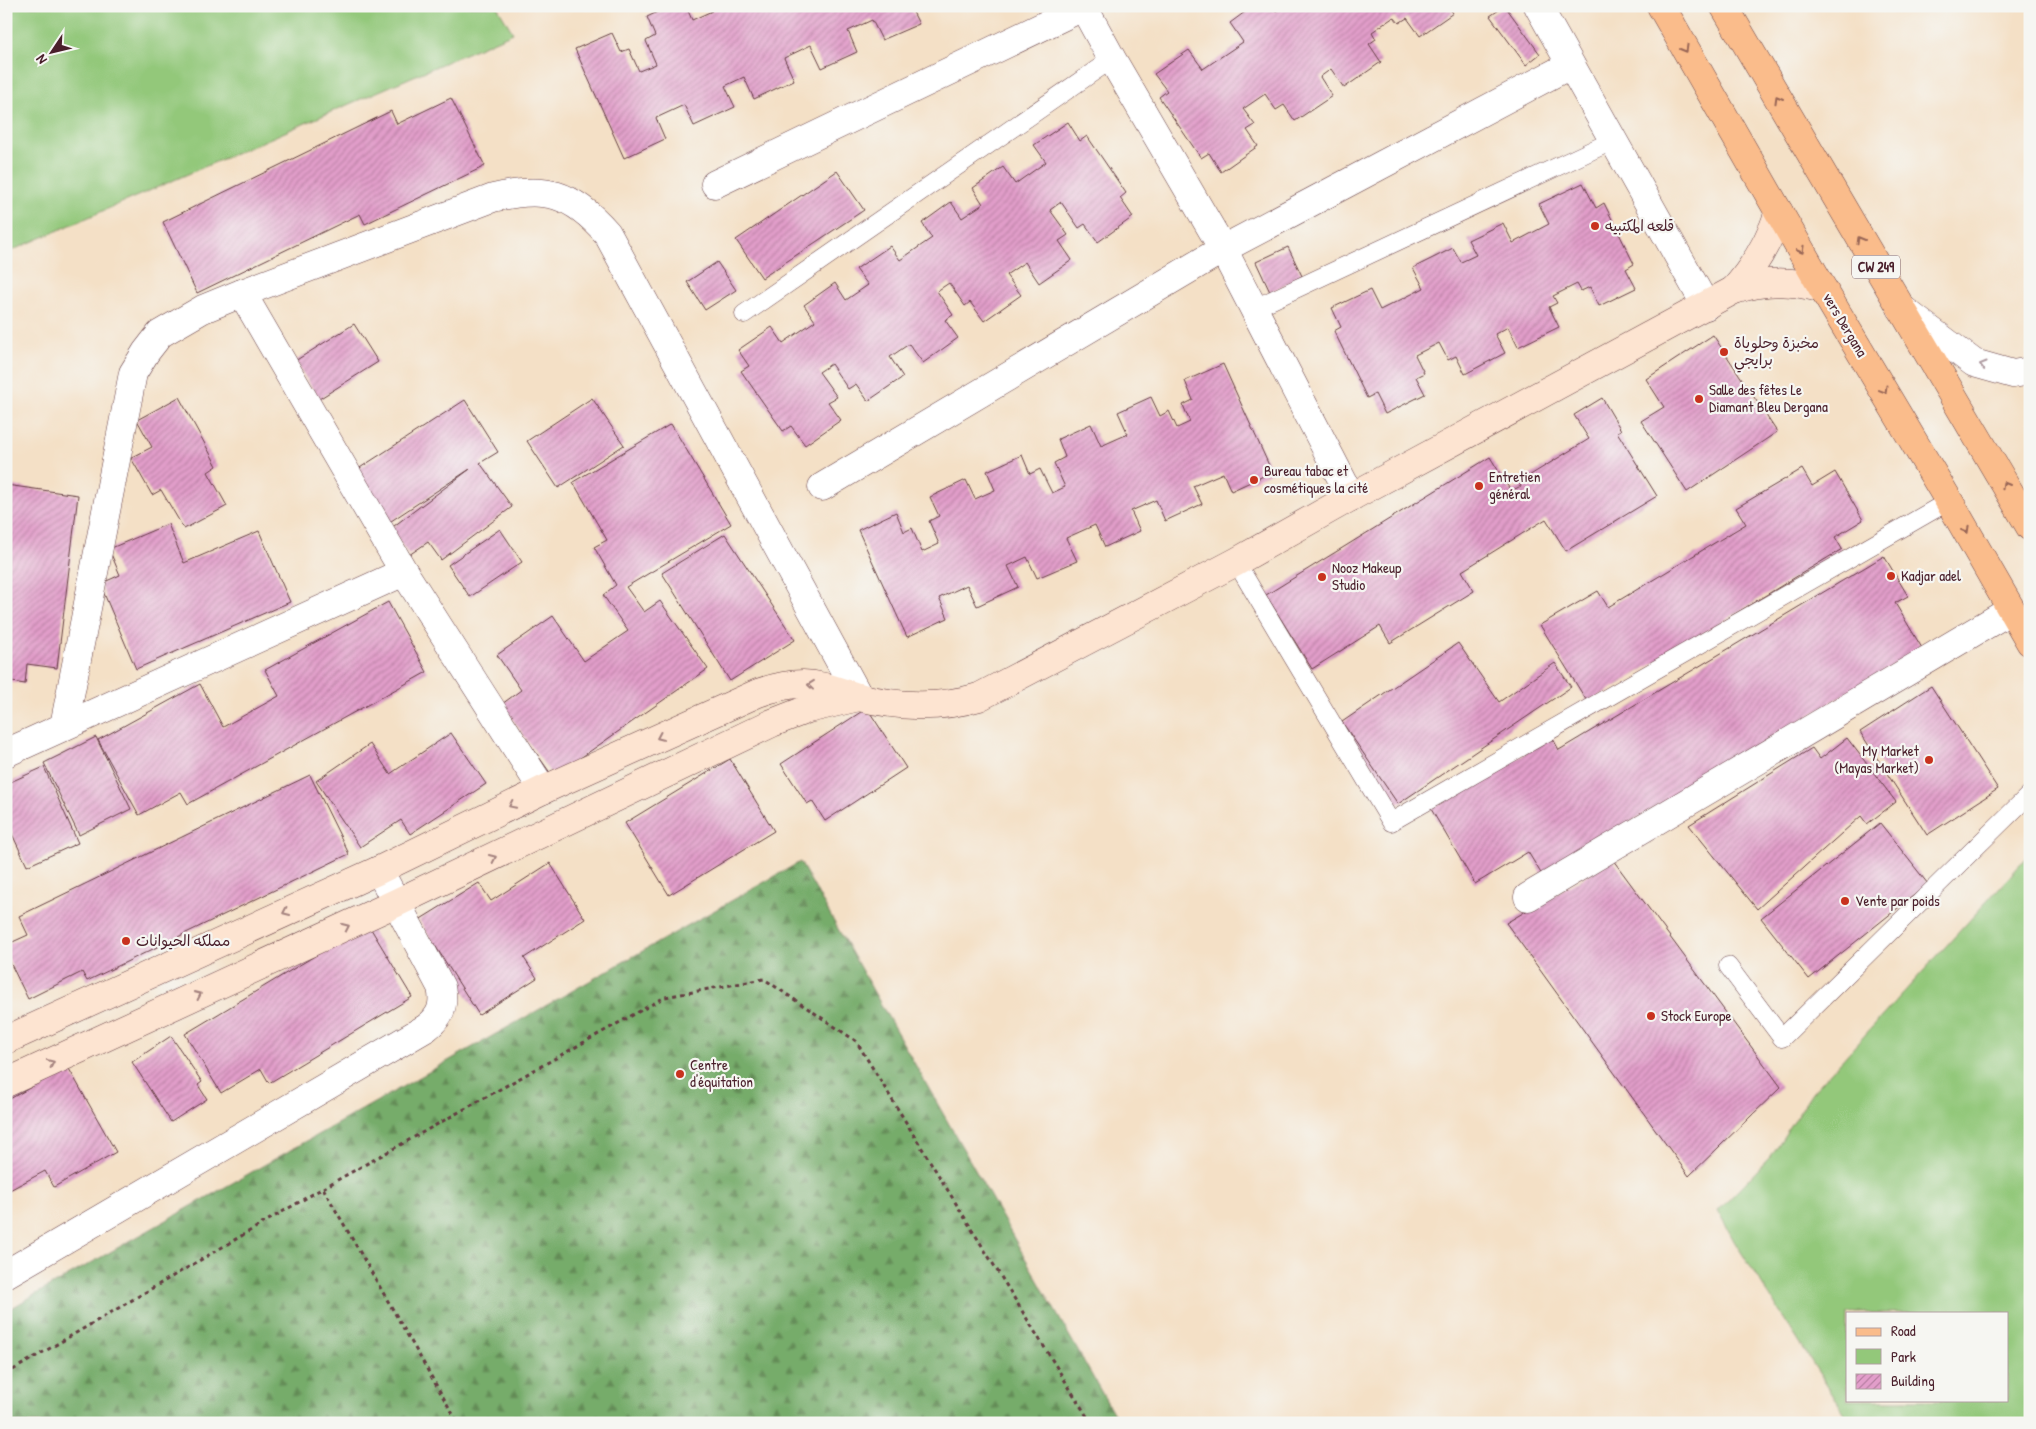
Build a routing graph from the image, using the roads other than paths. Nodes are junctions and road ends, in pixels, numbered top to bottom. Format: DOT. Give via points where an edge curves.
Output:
graph roads {
  1 [pos="1084,6"];
  2 [pos="1538,6"];
  3 [pos="1661,6"];
  4 [pos="1724,6"];
  5 [pos="1112,60"];
  6 [pos="1570,65"];
  7 [pos="1612,141"];
  8 [pos="715,184"];
  9 [pos="1779,212"];
  10 [pos="1223,249"];
  11 [pos="1823,289"];
  12 [pos="1734,290"];
  13 [pos="242,293"];
  14 [pos="1706,306"];
  15 [pos="1898,306"];
  16 [pos="1256,308"];
  17 [pos="744,314"];
  18 [pos="2030,371"];
  19 [pos="822,487"];
  20 [pos="1351,497"];
  21 [pos="1950,500"];
  22 [pos="2030,527"];
  23 [pos="1236,562"];
  24 [pos="404,572"];
  25 [pos="2011,610"];
  26 [pos="2030,642"];
  27 [pos="858,697"];
  28 [pos="64,726"];
  29 [pos="6,753"];
  30 [pos="543,790"];
  31 [pos="2030,794"];
  32 [pos="379,870"];
  33 [pos="1528,897"];
  34 [pos="396,903"];
  35 [pos="1728,966"];
  36 [pos="6,1040"];
  37 [pos="6,1083"];
  38 [pos="6,1274"];
  1 -- 5 [label="street"];
  1 -- 8 [label="street"];
  2 -- 6 [label="street"];
  3 -- 9 [label="main road, vers Dergana, one-way"];
  15 -- 4 [label="main road, CW 249, one-way"];
  5 -- 10 [label="street"];
  5 -- 17 [label="lane"];
  6 -- 7 [label="street"];
  6 -- 10 [label="street"];
  7 -- 14 [label="street"];
  7 -- 16 [label="lane"];
  9 -- 11 [label="main road, vers Dergana, one-way"];
  9 -- 12 [label="street" via="1762,254"];
  10 -- 16 [label="street"];
  10 -- 19 [label="street"];
  11 -- 12 [label="street" via="1778,281"];
  11 -- 21 [label="main road, vers Dergana, one-way"];
  12 -- 14 [label="street"];
  13 -- 24 [label="street"];
  13 -- 27 [label="street" via="493,198 518,192 544,192 568,200 590,214 608,233"];
  13 -- 28 [label="street" via="203,309 160,334 133,373"];
  14 -- 20 [label="street"];
  18 -- 15 [label="street, one-way" via="2013,374 1974,363"];
  22 -- 15 [label="main road, CW 249, one-way"];
  16 -- 20 [label="street"];
  20 -- 23 [label="street"];
  21 -- 23 [label="lane" via="1391,822"];
  21 -- 25 [label="main road, vers Dergana, one-way"];
  23 -- 27 [label="street" via="979,697 932,706 908,706"];
  24 -- 28 [label="street"];
  24 -- 30 [label="street"];
  25 -- 26 [label="main road, vers Dergana"];
  25 -- 33 [label="street"];
  27 -- 30 [label="street, one-way" via="826,686 803,684 758,692"];
  34 -- 27 [label="street, one-way" via="772,723 808,709"];
  28 -- 29 [label="street"];
  30 -- 32 [label="street, one-way"];
  31 -- 35 [label="lane" via="1782,1038"];
  32 -- 34 [label="street"];
  32 -- 36 [label="street, one-way"];
  37 -- 34 [label="street, one-way"];
  34 -- 38 [label="street" via="441,988 443,999 436,1021"];
}
